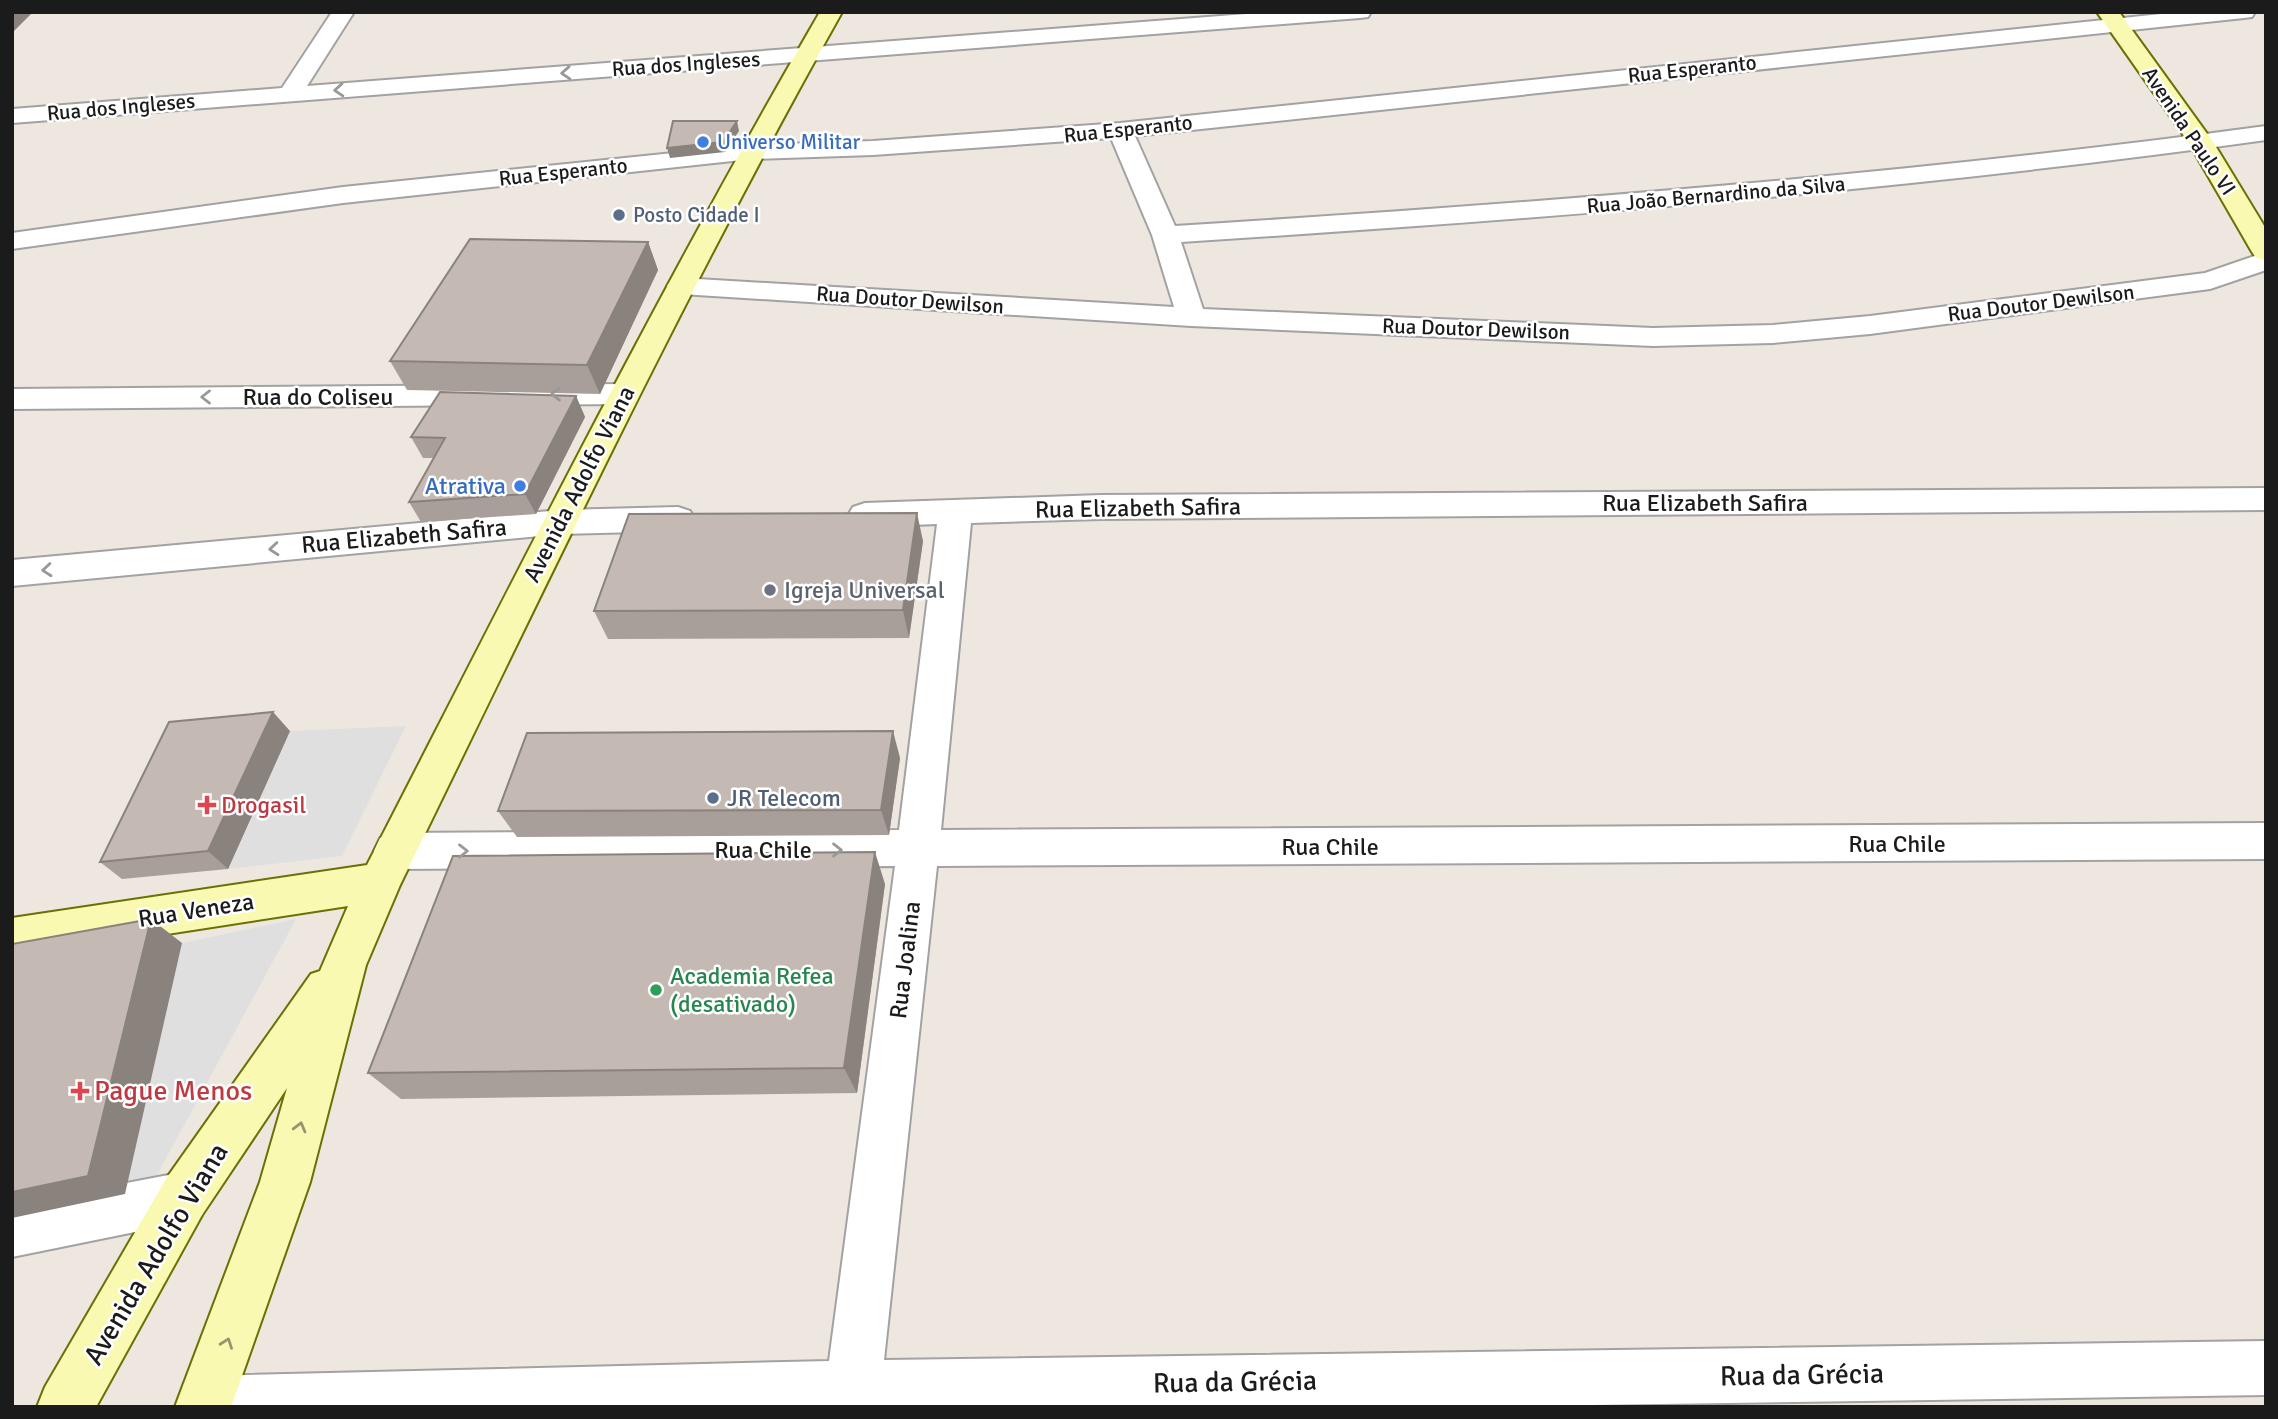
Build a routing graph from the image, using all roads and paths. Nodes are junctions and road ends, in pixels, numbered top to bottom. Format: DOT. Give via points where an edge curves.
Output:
graph roads {
  1 [pos="344,12"];
  2 [pos="831,12"];
  3 [pos="1360,12"];
  4 [pos="2244,12"];
  5 [pos="2112,18"];
  6 [pos="805,55"];
  7 [pos="291,93"];
  8 [pos="12,116"];
  9 [pos="1120,130"];
  10 [pos="2266,133"];
  11 [pos="2201,142"];
  12 [pos="751,152"];
  13 [pos="1165,235"];
  14 [pos="12,241"];
  15 [pos="2266,252"];
  16 [pos="2266,260"];
  17 [pos="2210,281"];
  18 [pos="681,286"];
  19 [pos="2266,288"];
  20 [pos="1191,317"];
  21 [pos="624,394"];
  22 [pos="12,399"];
  23 [pos="2266,499"];
  24 [pos="955,513"];
  25 [pos="833,516"];
  26 [pos="710,519"];
  27 [pos="561,522"];
  28 [pos="12,573"];
  29 [pos="2266,841"];
  30 [pos="918,849"];
  31 [pos="387,867"];
  32 [pos="12,938"];
  33 [pos="344,965"];
  34 [pos="184,1197"];
  35 [pos="12,1231"];
  36 [pos="2266,1368"];
  37 [pos="853,1397"];
  38 [pos="204,1405"];
  39 [pos="65,1407"];
  1 -- 7 [label="street"];
  2 -- 6 [label="main road, Avenida Adolfo Viana"];
  3 -- 6 [label="street, Rua dos Ingleses"];
  4 -- 5 [label="street, Rua Esperanto"];
  5 -- 9 [label="street, Rua Esperanto"];
  5 -- 11 [label="main road, Avenida Paulo VI"];
  6 -- 7 [label="street, Rua dos Ingleses, one-way"];
  6 -- 12 [label="main road, Avenida Adolfo Viana"];
  7 -- 8 [label="street, Rua dos Ingleses"];
  9 -- 12 [label="street, Rua Esperanto"];
  9 -- 13 [label="street"];
  10 -- 11 [label="street, Rua João Bernardino da Silva"];
  11 -- 13 [label="street, Rua João Bernardino da Silva" via="1735,194"];
  11 -- 15 [label="main road, Avenida Paulo VI"];
  12 -- 14 [label="street, Rua Esperanto" via="344,195"];
  12 -- 18 [label="main road, Avenida Adolfo Viana"];
  13 -- 20 [label="street"];
  16 -- 17 [label="street, Rua Doutor Dewilson"];
  17 -- 19 [label="street"];
  17 -- 20 [label="street, Rua Doutor Dewilson" via="1773,334 1653,337"];
  18 -- 20 [label="street, Rua Doutor Dewilson"];
  18 -- 21 [label="main road, Avenida Adolfo Viana"];
  21 -- 22 [label="street, Rua do Coliseu, one-way"];
  21 -- 27 [label="main road, Avenida Adolfo Viana"];
  23 -- 24 [label="street, Rua Elizabeth Safira" via="1115,507"];
  24 -- 25 [label="street, Rua Elizabeth Safira"];
  24 -- 30 [label="street, Rua Joalina"];
  26 -- 27 [label="street, Rua Elizabeth Safira"];
  27 -- 28 [label="street, Rua Elizabeth Safira, one-way"];
  27 -- 31 [label="main road, Avenida Adolfo Viana"];
  29 -- 30 [label="street, Rua Chile"];
  31 -- 30 [label="street, Rua Chile, one-way"];
  30 -- 37 [label="street, Rua Joalina"];
  31 -- 32 [label="main road, Rua Veneza"];
  31 -- 33 [label="main road, Avenida Adolfo Viana"];
  33 -- 34 [label="main road, Avenida Adolfo Viana"];
  38 -- 33 [label="main road, Avenida Adolfo Viana, one-way" via="285,1182"];
  34 -- 35 [label="street"];
  34 -- 39 [label="main road, Avenida Adolfo Viana"];
  36 -- 37 [label="street, Rua da Grécia"];
  37 -- 38 [label="street, Rua da Grécia"];
}
